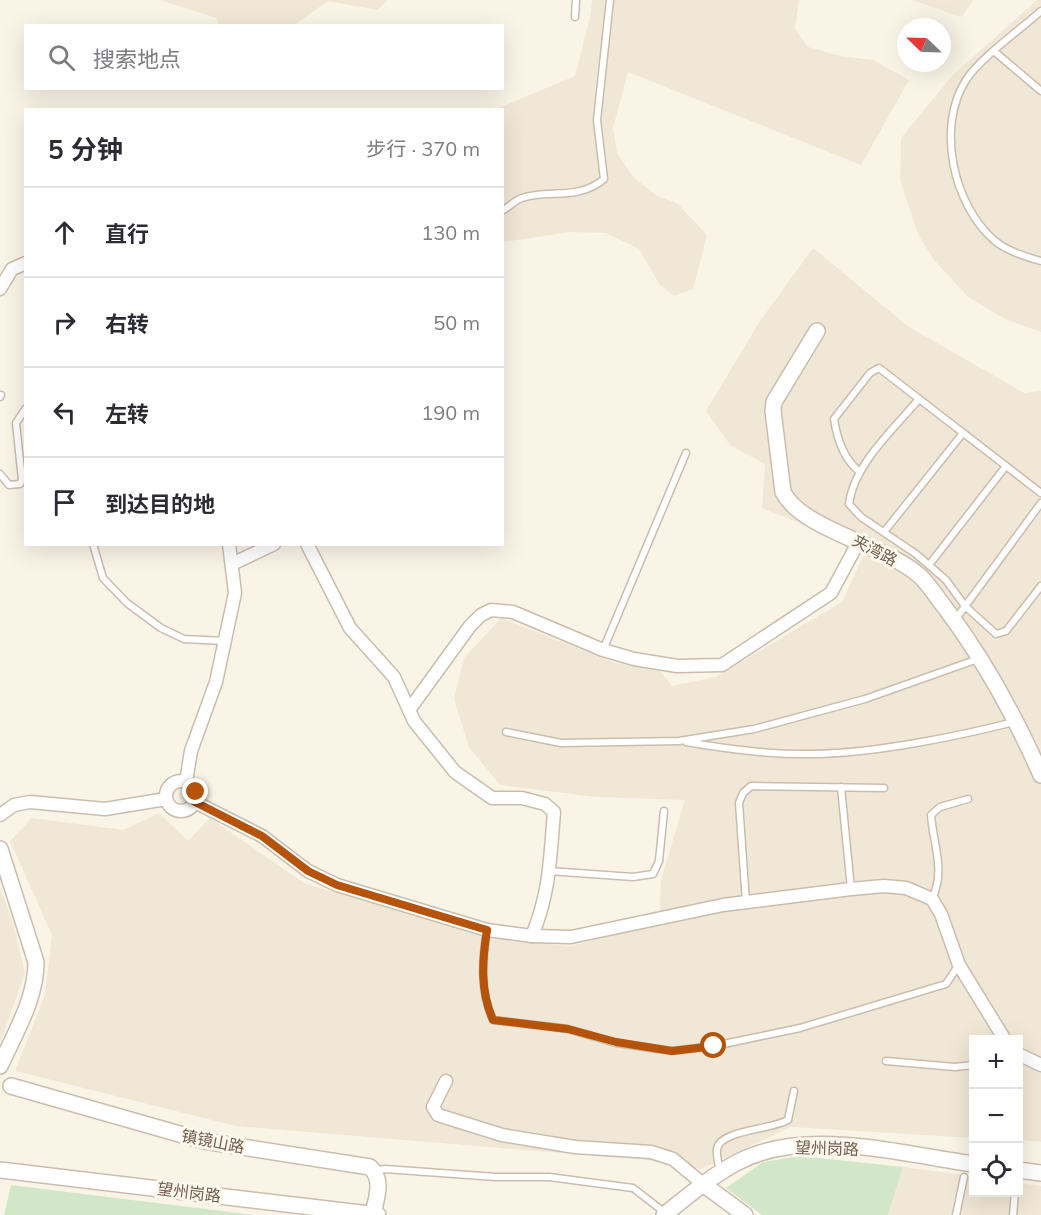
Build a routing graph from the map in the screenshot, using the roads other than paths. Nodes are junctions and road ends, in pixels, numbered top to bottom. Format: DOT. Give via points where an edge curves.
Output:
graph roads {
  1 [pos="576,0"];
  2 [pos="610,0"];
  3 [pos="1041,11"];
  4 [pos="575,17"];
  5 [pos="995,52"];
  6 [pos="1041,91"];
  7 [pos="504,210"];
  8 [pos="1041,261"];
  9 [pos="24,264"];
  10 [pos="0,289"];
  11 [pos="817,332"];
  12 [pos="919,399"];
  13 [pos="24,411"];
  14 [pos="963,433"];
  15 [pos="686,453"];
  16 [pos="1006,466"];
  17 [pos="860,472"];
  18 [pos="0,474"];
  19 [pos="1041,493"];
  20 [pos="1041,503"];
  21 [pos="884,532"];
  22 [pos="859,540"];
  23 [pos="94,546"];
  24 [pos="229,546"];
  25 [pos="270,546"];
  26 [pos="308,546"];
  27 [pos="232,564"];
  28 [pos="929,565"];
  29 [pos="1041,586"];
  30 [pos="965,606"];
  31 [pos="954,621"];
  32 [pos="224,641"];
  33 [pos="603,650"];
  34 [pos="981,658"];
  35 [pos="409,710"];
  36 [pos="1018,721"];
  37 [pos="506,732"];
  38 [pos="679,741"];
  39 [pos="1041,775"];
  40 [pos="186,782"];
  41 [pos="840,787"];
  42 [pos="884,788"];
  43 [pos="166,799"];
  44 [pos="968,799"];
  45 [pos="195,802"];
  46 [pos="664,811"];
  47 [pos="0,815"];
  48 [pos="0,849"];
  49 [pos="549,871"];
  50 [pos="851,889"];
  51 [pos="932,899"];
  52 [pos="746,902"];
  53 [pos="487,930"];
  54 [pos="532,936"];
  55 [pos="959,965"];
  56 [pos="1002,1035"];
  57 [pos="1023,1057"];
  58 [pos="886,1060"];
  59 [pos="0,1065"];
  60 [pos="1041,1065"];
  61 [pos="969,1066"];
  62 [pos="446,1081"];
  63 [pos="11,1086"];
  64 [pos="794,1091"];
  65 [pos="969,1163"];
  66 [pos="0,1170"];
  67 [pos="375,1171"];
  68 [pos="1023,1171"];
  69 [pos="720,1173"];
  70 [pos="1041,1173"];
  71 [pos="964,1176"];
  72 [pos="702,1184"];
  73 [pos="1015,1197"];
  74 [pos="373,1214"];
  75 [pos="665,1214"];
  76 [pos="378,1215"];
  77 [pos="745,1215"];
  78 [pos="956,1215"];
  79 [pos="1013,1215"];
  1 -- 4 [label="lane"];
  2 -- 7 [label="lane" via="597,120 604,179 596,186 569,193 518,199"];
  3 -- 5 [label="lane"];
  5 -- 6 [label="lane"];
  5 -- 8 [label="lane" via="968,78 956,98 952,124 955,171 978,222 996,242"];
  9 -- 10 [label="street" via="12,269"];
  11 -- 22 [label="street, 夹湾路" via="774,402 783,492 803,515"];
  12 -- 14 [label="lane"];
  12 -- 17 [label="lane"];
  12 -- 17 [label="lane" via="879,368 870,373 834,419 837,442"];
  13 -- 18 [label="lane" via="16,423 22,480 20,484 9,485"];
  14 -- 16 [label="lane"];
  14 -- 21 [label="lane"];
  15 -- 33 [label="lane"];
  16 -- 19 [label="lane"];
  16 -- 28 [label="lane"];
  17 -- 21 [label="lane" via="849,504"];
  20 -- 30 [label="lane"];
  21 -- 28 [label="lane"];
  22 -- 31 [label="street, 夹湾路" via="921,577"];
  22 -- 33 [label="street" via="831,593 722,665 677,666"];
  23 -- 32 [label="lane" via="103,578 127,603 161,628 184,639"];
  24 -- 27 [label="street"];
  25 -- 27 [label="street"];
  26 -- 35 [label="street" via="350,628 394,677"];
  27 -- 32 [label="street" via="235,593"];
  28 -- 30 [label="lane"];
  29 -- 30 [label="lane" via="1006,631 996,634"];
  30 -- 31 [label="lane"];
  31 -- 34 [label="street, 夹湾路"];
  32 -- 40 [label="street" via="213,695 191,751"];
  33 -- 35 [label="street" via="513,612 491,610 470,626"];
  34 -- 36 [label="street, 夹湾路"];
  34 -- 38 [label="lane" via="865,699 754,729"];
  35 -- 49 [label="street" via="421,732 455,772 477,789 492,798 522,798 545,804 554,812"];
  36 -- 38 [label="lane" via="970,733 816,754 745,751"];
  36 -- 39 [label="street, 夹湾路"];
  37 -- 38 [label="lane" via="561,743"];
  40 -- 43 [label="street" via="171,785"];
  40 -- 45 [label="street" via="194,788"];
  41 -- 42 [label="lane"];
  41 -- 50 [label="lane"];
  41 -- 52 [label="lane" via="750,786 743,793 739,803"];
  43 -- 45 [label="street" via="171,808 180,812"];
  43 -- 47 [label="street" via="105,809 30,802 14,805"];
  44 -- 51 [label="lane" via="940,807 931,815 940,870 939,885"];
  45 -- 53 [label="street" via="262,836 308,871 337,885"];
  46 -- 49 [label="lane" via="660,861 653,874 633,877"];
  48 -- 59 [label="street" via="36,962 29,1003"];
  49 -- 54 [label="street" via="544,904"];
  50 -- 51 [label="street" via="906,888"];
  50 -- 52 [label="street"];
  51 -- 55 [label="street"];
  52 -- 54 [label="street" via="571,937"];
  53 -- 54 [label="street"];
  53 -- 55 [label="lane" via="482,962 485,1002 493,1020 568,1029 672,1051 800,1028 946,984"];
  55 -- 56 [label="street"];
  57 -- 60 [label="street"];
  58 -- 61 [label="lane"];
  62 -- 72 [label="street" via="433,1107 438,1115 502,1135 575,1147 651,1152 673,1159"];
  63 -- 67 [label="street, 镇镜山路" via="204,1141 354,1163"];
  64 -- 69 [label="lane" via="788,1120 776,1127 729,1135 721,1140 717,1149"];
  65 -- 69 [label="street, 望州岗路" via="803,1144 767,1150"];
  66 -- 74 [label="street, 望州岗路"];
  67 -- 74 [label="street" via="378,1184"];
  67 -- 75 [label="lane" via="584,1180 633,1188"];
  68 -- 70 [label="street"];
  69 -- 72 [label="street, 望州岗路"];
  71 -- 78 [label="lane"];
  72 -- 75 [label="street, 望州岗路"];
  72 -- 77 [label="street"];
  73 -- 79 [label="lane"];
  74 -- 76 [label="street, 望州岗路"];
}
